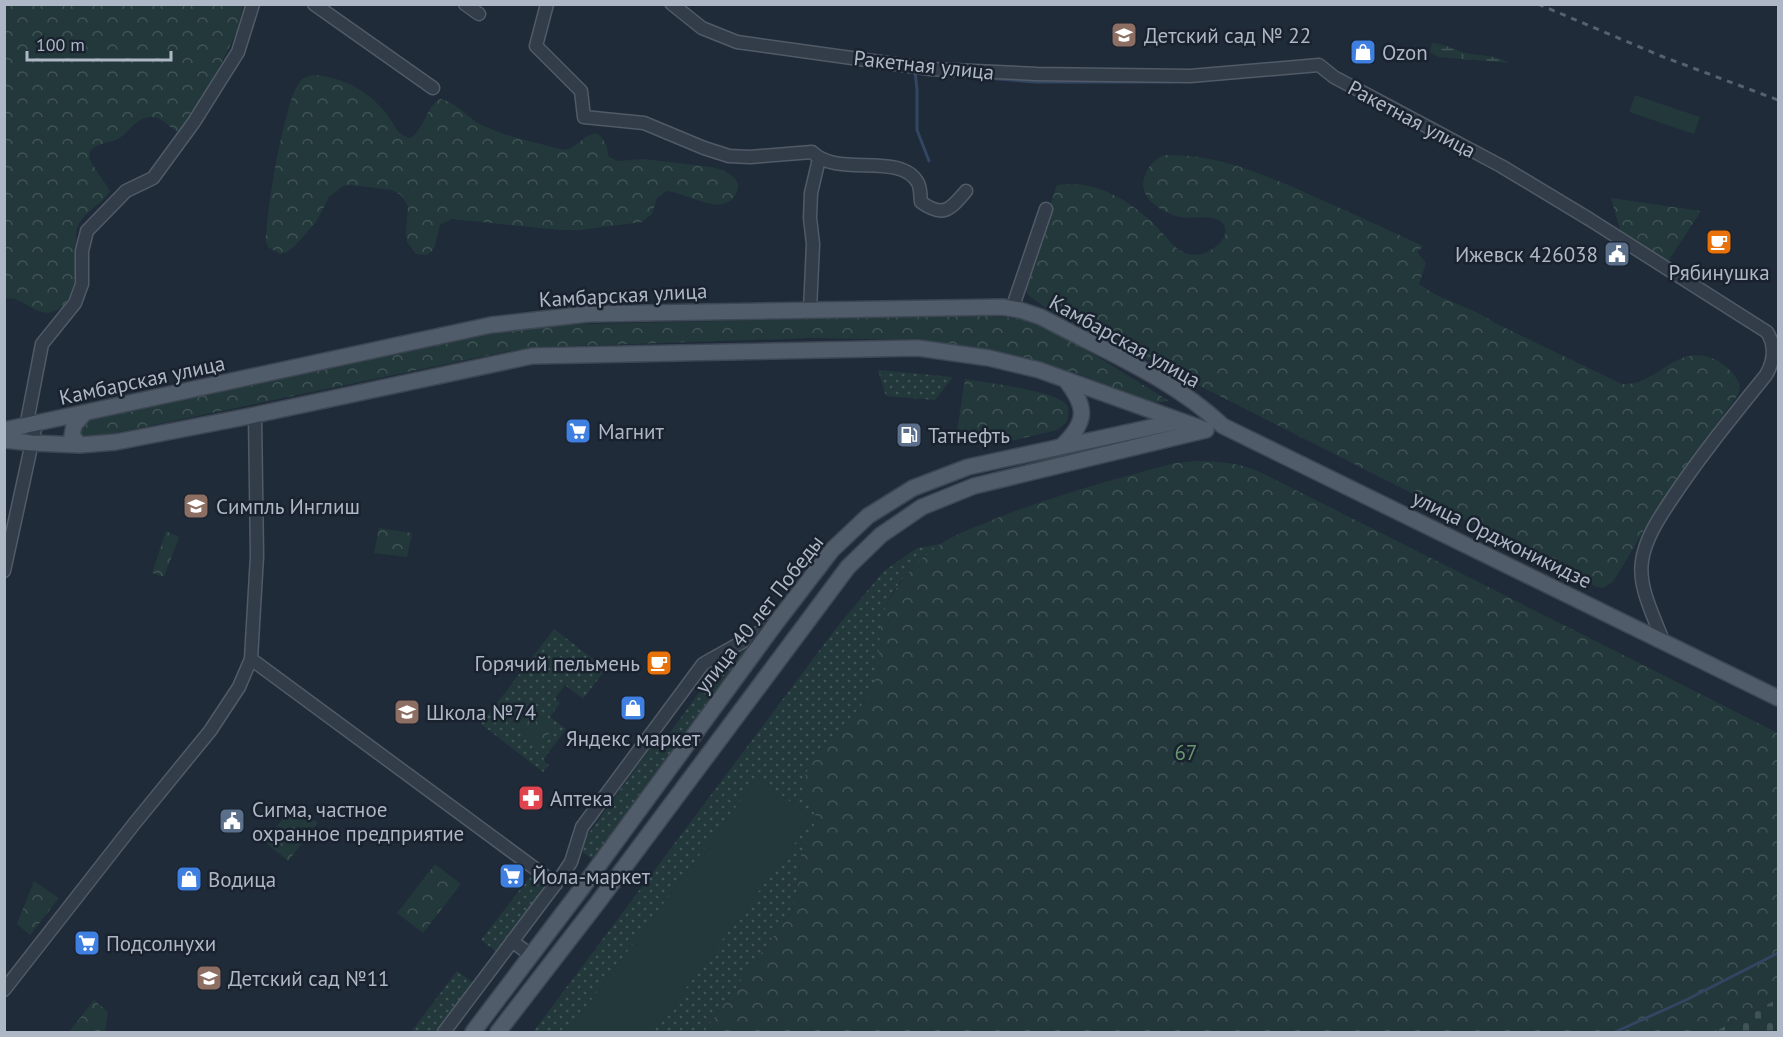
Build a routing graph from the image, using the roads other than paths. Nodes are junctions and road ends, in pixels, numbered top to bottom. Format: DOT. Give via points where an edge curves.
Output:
graph roads {
  1 [pos="253,4"];
  2 [pos="314,4"];
  3 [pos="465,4"];
  4 [pos="547,4"];
  5 [pos="672,4"];
  6 [pos="479,14"];
  7 [pos="433,88"];
  8 [pos="819,159"];
  9 [pos="966,191"];
  10 [pos="1046,209"];
  11 [pos="1012,309"];
  12 [pos="810,310"];
  13 [pos="1065,379"];
  14 [pos="84,414"];
  15 [pos="255,415"];
  16 [pos="1180,421"];
  17 [pos="1214,424"];
  18 [pos="31,425"];
  19 [pos="1156,426"];
  20 [pos="4,430"];
  21 [pos="4,440"];
  22 [pos="1160,442"];
  23 [pos="32,443"];
  24 [pos="80,445"];
  25 [pos="1062,446"];
  26 [pos="4,571"];
  27 [pos="776,623"];
  28 [pos="1663,641"];
  29 [pos="251,659"];
  30 [pos="1779,698"];
  31 [pos="556,884"];
  32 [pos="512,941"];
  33 [pos="532,956"];
  34 [pos="4,990"];
  35 [pos="444,1032"];
  36 [pos="473,1032"];
  37 [pos="498,1032"];
  1 -- 18 [label="street" via="238,52 194,122 153,178 126,191 87,231 82,251 82,284 75,303 42,344"];
  2 -- 7 [label="street"];
  3 -- 6 [label="street"];
  4 -- 8 [label="street" via="536,46 581,91 584,117 644,123 729,156 812,152"];
  5 -- 28 [label="street, Ракетная улица" via="702,28 737,42 931,69 1190,76 1319,64 1334,77 1501,166 1674,271 1767,332 1773,353 1766,375 1695,464 1647,542 1641,563 1643,587"];
  8 -- 9 [label="street" via="907,172 920,186 921,202 933,210 945,210"];
  8 -- 12 [label="street" via="811,193"];
  10 -- 11 [label="street"];
  11 -- 12 [label="main road, Камбарская улица"];
  11 -- 17 [label="main road, Камбарская улица" via="1041,317 1164,382"];
  12 -- 14 [label="main road, Камбарская улица" via="588,314 491,325"];
  13 -- 15 [label="main road, Камбарская улица" via="989,358 918,348 532,356"];
  13 -- 16 [label="main road, Камбарская улица"];
  13 -- 25 [label="main road" via="1075,392 1083,415 1080,425"];
  14 -- 18 [label="main road, Камбарская улица"];
  14 -- 24 [label="main road" via="74,425 72,436"];
  15 -- 24 [label="main road, Камбарская улица" via="116,442"];
  15 -- 29 [label="street" via="257,556"];
  16 -- 17 [label="main road, улица 40 лет Победы"];
  16 -- 19 [label="main road, улица 40 лет Победы"];
  17 -- 22 [label="main road, улица 40 лет Победы"];
  17 -- 28 [label="main road, улица Орджоникидзе"];
  18 -- 20 [label="main road, Камбарская улица"];
  18 -- 23 [label="street"];
  19 -- 22 [label="main road"];
  19 -- 25 [label="main road, улица 40 лет Победы"];
  21 -- 23 [label="main road, Камбарская улица"];
  22 -- 37 [label="main road, улица 40 лет Победы" via="974,486 922,507 881,535 848,567"];
  23 -- 24 [label="main road, Камбарская улица"];
  23 -- 26 [label="street"];
  25 -- 27 [label="main road, улица 40 лет Победы" via="968,467 913,488 868,516 832,550"];
  27 -- 31 [label="street" via="703,664 582,827 571,862"];
  27 -- 33 [label="main road, улица 40 лет Победы"];
  28 -- 30 [label="main road, улица Орджоникидзе"];
  29 -- 31 [label="street"];
  29 -- 34 [label="street" via="239,687 210,731"];
  31 -- 32 [label="street"];
  32 -- 33 [label="street"];
  32 -- 35 [label="street"];
  33 -- 36 [label="main road, улица 40 лет Победы"];
}
